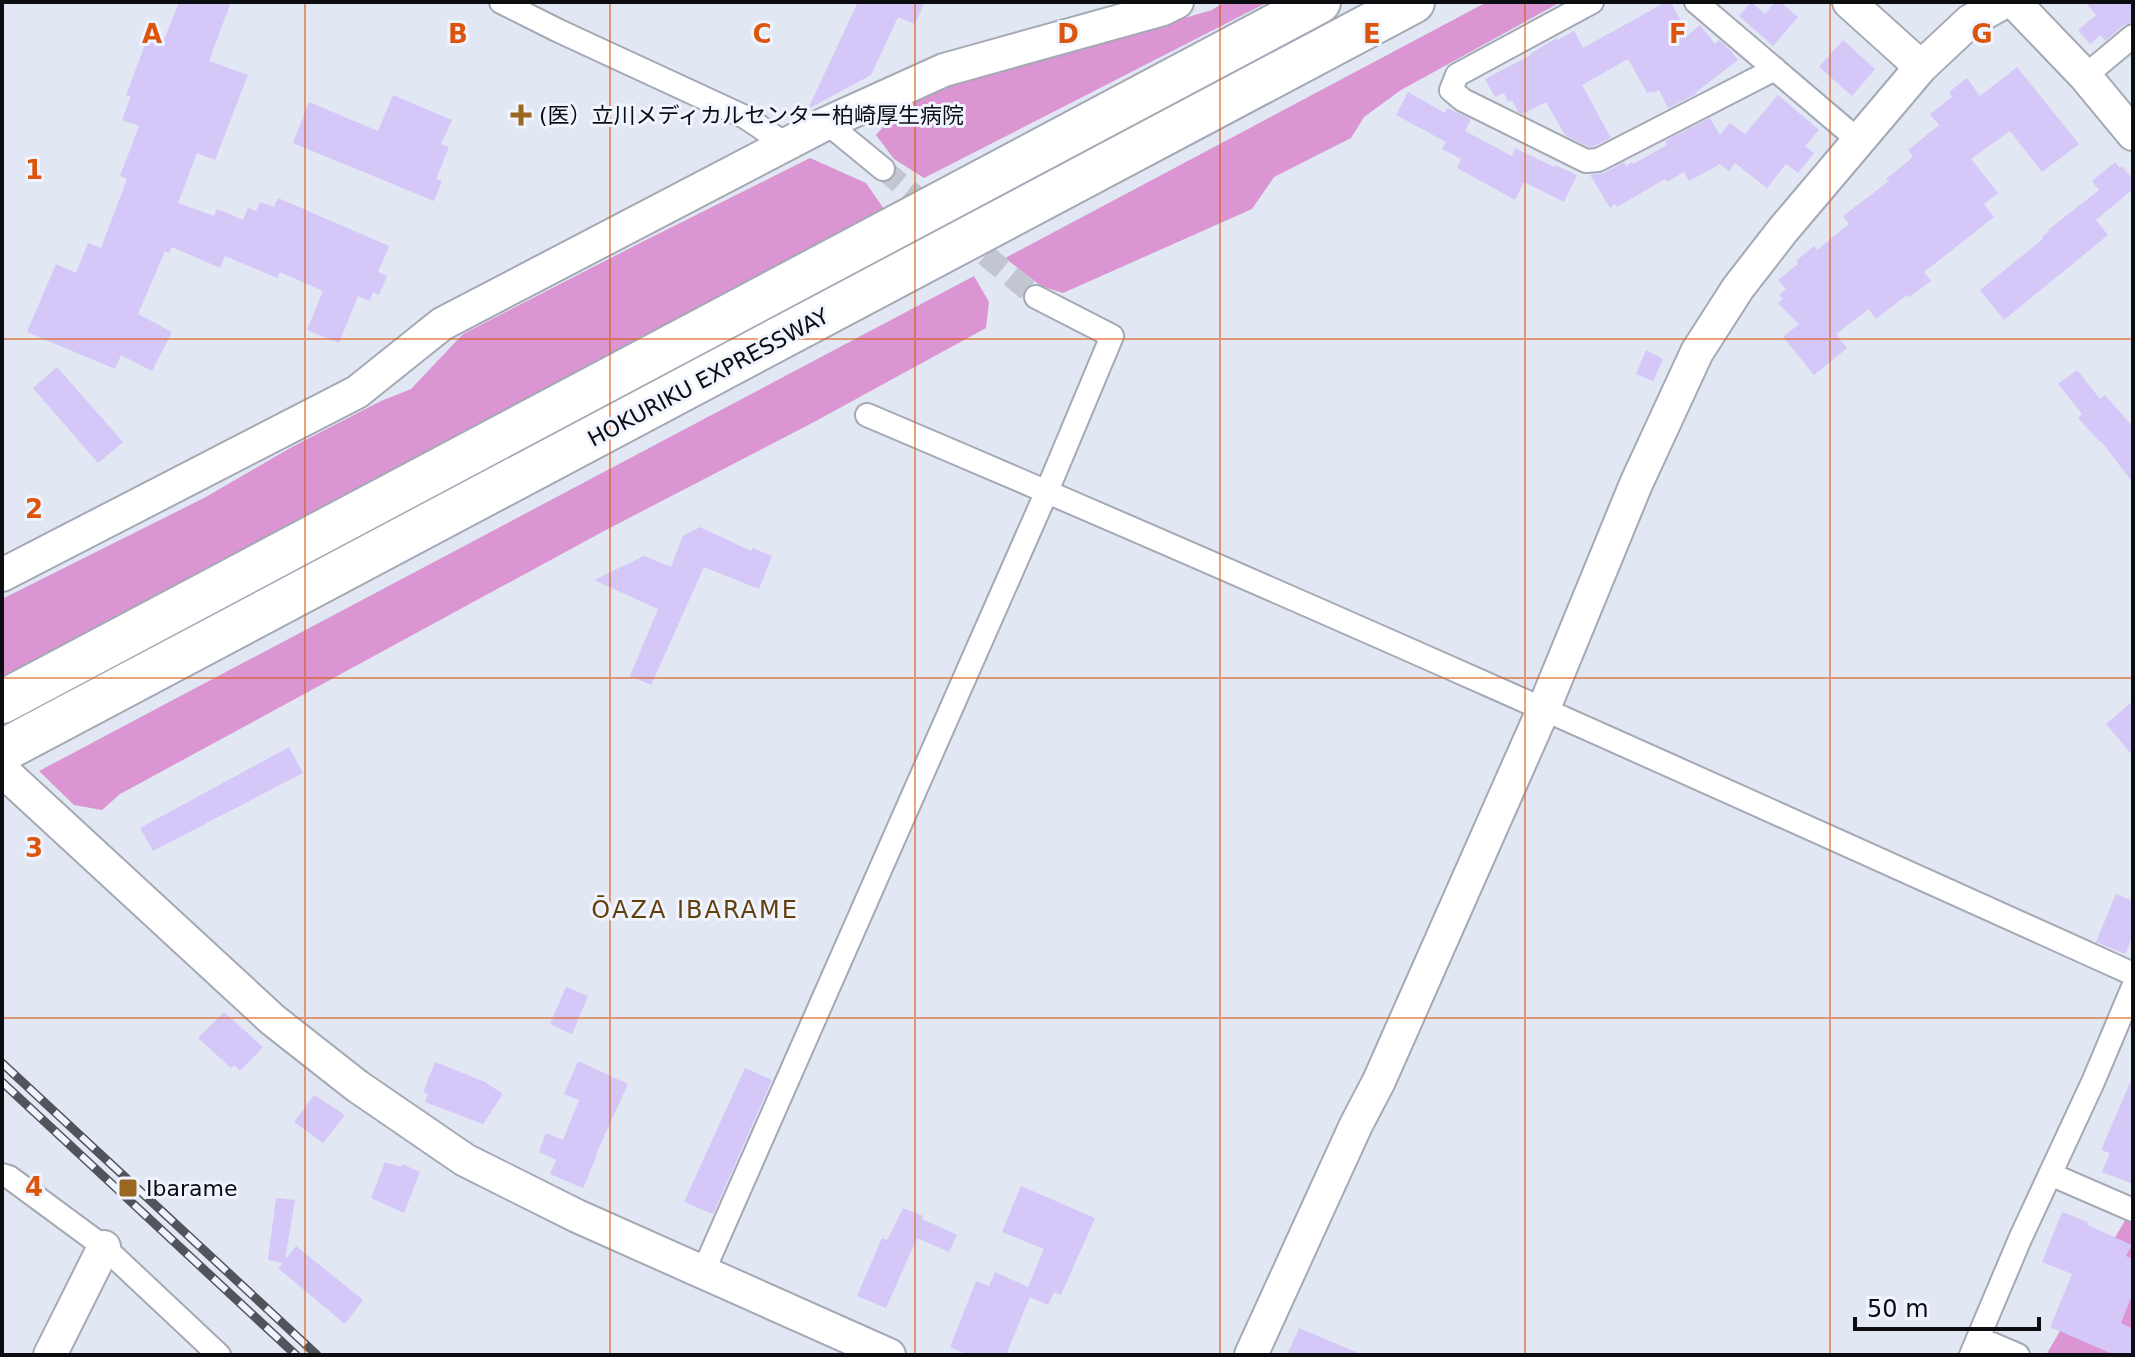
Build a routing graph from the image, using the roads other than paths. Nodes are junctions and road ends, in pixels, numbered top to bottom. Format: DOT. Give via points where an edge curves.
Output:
graph roads {
  1 [pos="501,2"];
  2 [pos="1177,2"];
  3 [pos="1319,2"];
  4 [pos="1413,2"];
  5 [pos="1592,2"];
  6 [pos="1696,2"];
  7 [pos="1849,2"];
  8 [pos="2004,2"];
  9 [pos="2014,2"];
  10 [pos="2133,36"];
  11 [pos="1921,67"];
  12 [pos="1775,69"];
  13 [pos="2085,76"];
  14 [pos="827,123"];
  15 [pos="2133,134"];
  16 [pos="1858,140"];
  17 [pos="787,145"];
  18 [pos="883,169"];
  19 [pos="1036,297"];
  20 [pos="867,415"];
  21 [pos="1047,491"];
  22 [pos="2,575"];
  23 [pos="2,702"];
  24 [pos="1544,708"];
  25 [pos="15,744"];
  26 [pos="2,770"];
  27 [pos="2133,974"];
  28 [pos="2133,987"];
  29 [pos="2127,1018"];
  30 [pos="2050,1174"];
  31 [pos="2,1175"];
  32 [pos="2133,1210"];
  33 [pos="104,1247"];
  34 [pos="703,1272"];
  35 [pos="1974,1346"];
  36 [pos="50,1355"];
  37 [pos="219,1355"];
  38 [pos="889,1355"];
  39 [pos="1251,1355"];
  40 [pos="2018,1355"];
  1 -- 17 [label="street" via="745,117"];
  2 -- 14 [label="street" via="944,70"];
  3 -- 23 [label="highway, HOKURIKU EXPRESSWAY"];
  4 -- 25 [label="highway, HOKURIKU EXPRESSWAY"];
  5 -- 12 [label="street" via="1457,75 1451,90 1586,161 1598,160"];
  6 -- 16 [label="street"];
  7 -- 11 [label="street"];
  8 -- 11 [label="street" via="1970,21"];
  9 -- 13 [label="street"];
  10 -- 13 [label="street"];
  11 -- 16 [label="street"];
  13 -- 15 [label="street"];
  14 -- 17 [label="street"];
  14 -- 18 [label="street"];
  16 -- 24 [label="street" via="1738,288 1697,352"];
  17 -- 22 [label="street" via="442,324 357,392"];
  19 -- 21 [label="street" via="1112,336"];
  20 -- 21 [label="street"];
  21 -- 24 [label="street"];
  21 -- 34 [label="street"];
  24 -- 27 [label="street"];
  24 -- 39 [label="street"];
  26 -- 34 [label="street" via="273,1020 357,1086 465,1160"];
  28 -- 29 [label="street"];
  29 -- 30 [label="street"];
  30 -- 32 [label="street"];
  30 -- 35 [label="street"];
  31 -- 33 [label="street"];
  33 -- 36 [label="street"];
  33 -- 37 [label="street"];
  34 -- 38 [label="street"];
  35 -- 40 [label="street"];
}
